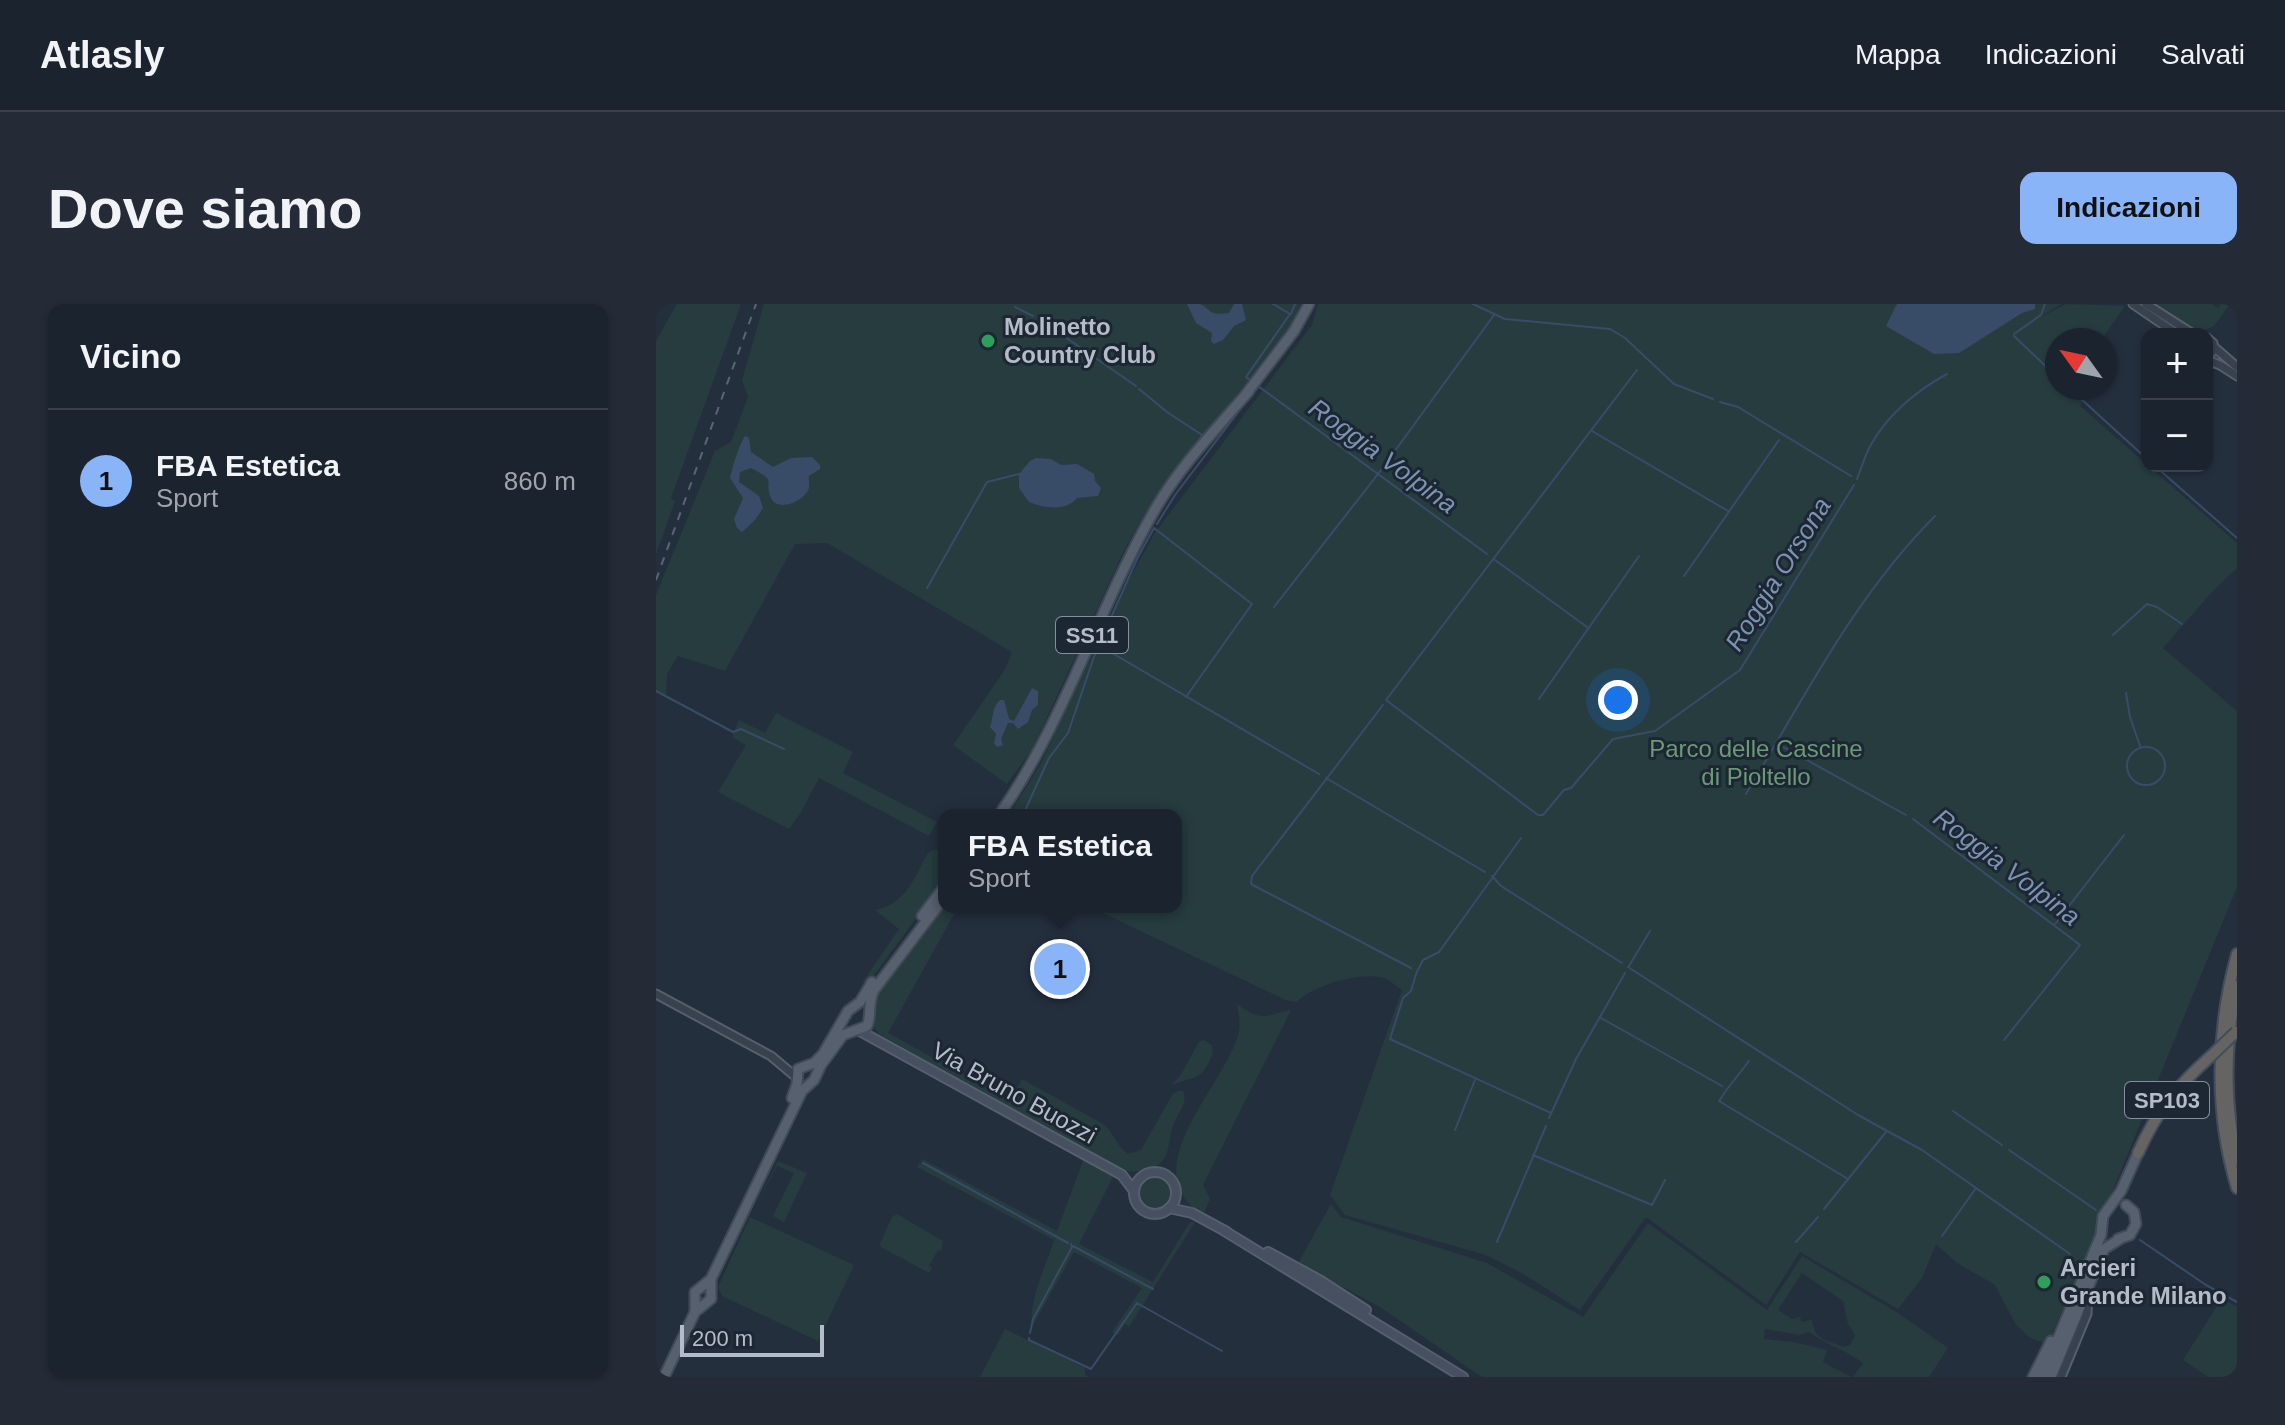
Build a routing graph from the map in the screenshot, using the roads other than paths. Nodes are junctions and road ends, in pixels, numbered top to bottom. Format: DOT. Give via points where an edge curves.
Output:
graph roads {
  1 [pos="1309,304"];
  2 [pos="2133,304"];
  3 [pos="2146,304"];
  4 [pos="2168,328"];
  5 [pos="2184,328"];
  6 [pos="2214,347"];
  7 [pos="2213,354"];
  8 [pos="2213,362"];
  9 [pos="2237,367"];
  10 [pos="2237,376"];
  11 [pos="1038,751"];
  12 [pos="996,809"];
  13 [pos="1003,809"];
  14 [pos="938,895"];
  15 [pos="938,906"];
  16 [pos="2237,954"];
  17 [pos="2237,986"];
  18 [pos="659,997"];
  19 [pos="855,1006"];
  20 [pos="868,1016"];
  21 [pos="846,1018"];
  22 [pos="857,1030"];
  23 [pos="2237,1031"];
  24 [pos="887,1046"];
  25 [pos="776,1059"];
  26 [pos="805,1066"];
  27 [pos="816,1074"];
  28 [pos="801,1080"];
  29 [pos="2138,1153"];
  30 [pos="2237,1160"];
  31 [pos="1122,1175"];
  32 [pos="1142,1175"];
  33 [pos="2128,1176"];
  34 [pos="2237,1188"];
  35 [pos="1134,1191"];
  36 [pos="1176,1193"];
  37 [pos="1169,1208"];
  38 [pos="1192,1213"];
  39 [pos="2088,1290"];
  40 [pos="2071,1307"];
  41 [pos="664,1377"];
  42 [pos="1463,1377"];
  43 [pos="2033,1377"];
  44 [pos="2042,1377"];
  45 [pos="2051,1377"];
  46 [pos="2061,1377"];
  1 -- 11 [label="main road, SS11" via="1294,331 1151,517"];
  2 -- 4 [label="street"];
  3 -- 5 [label="street"];
  6 -- 7 [label="street"];
  6 -- 9 [label="street"];
  8 -- 10 [label="street"];
  11 -- 12 [label="main road, SS11"];
  11 -- 13 [label="main road, SS11"];
  14 -- 19 [label="main road"];
  15 -- 20 [label="main road" via="878,983"];
  16 -- 34 [label="highway, SP103" via="2225,1008 2221,1085 2225,1138"];
  17 -- 30 [label="highway, SP103" via="2228,1085"];
  18 -- 25 [label="street"];
  19 -- 20 [label="main road"];
  19 -- 21 [label="main road"];
  20 -- 22 [label="main road" via="865,1027"];
  20 -- 24 [label="main road, Via Bruno Buozzi"];
  21 -- 22 [label="main road"];
  21 -- 26 [label="main road" via="823,1054"];
  22 -- 24 [label="main road, Via Bruno Buozzi"];
  22 -- 27 [label="main road" via="840,1039"];
  23 -- 29 [label="highway, SP103, bridge" via="2170,1096"];
  24 -- 31 [label="main road, Via Bruno Buozzi"];
  25 -- 26 [label="street"];
  25 -- 28 [label="street"];
  26 -- 27 [label="main road"];
  26 -- 28 [label="main road"];
  27 -- 28 [label="main road" via="814,1080"];
  28 -- 41 [label="main road" via="798,1097 708,1285 695,1292 698,1306"];
  29 -- 33 [label="main road"];
  31 -- 32 [label="main road, Via Bruno Buozzi"];
  31 -- 35 [label="main road, Via Bruno Buozzi"];
  32 -- 35 [label="main road"];
  32 -- 36 [label="main road" via="1165,1174"];
  33 -- 39 [label="main road" via="2127,1206 2135,1214 2136,1226 2104,1249"];
  33 -- 40 [label="main road" via="2104,1214"];
  35 -- 37 [label="main road" via="1136,1203 1146,1212"];
  36 -- 37 [label="main road"];
  36 -- 38 [label="main road"];
  37 -- 38 [label="main road"];
  38 -- 42 [label="main road"];
  39 -- 45 [label="main road"];
  39 -- 46 [label="street" via="2087,1314"];
  40 -- 43 [label="main road"];
  40 -- 44 [label="main road"];
}
